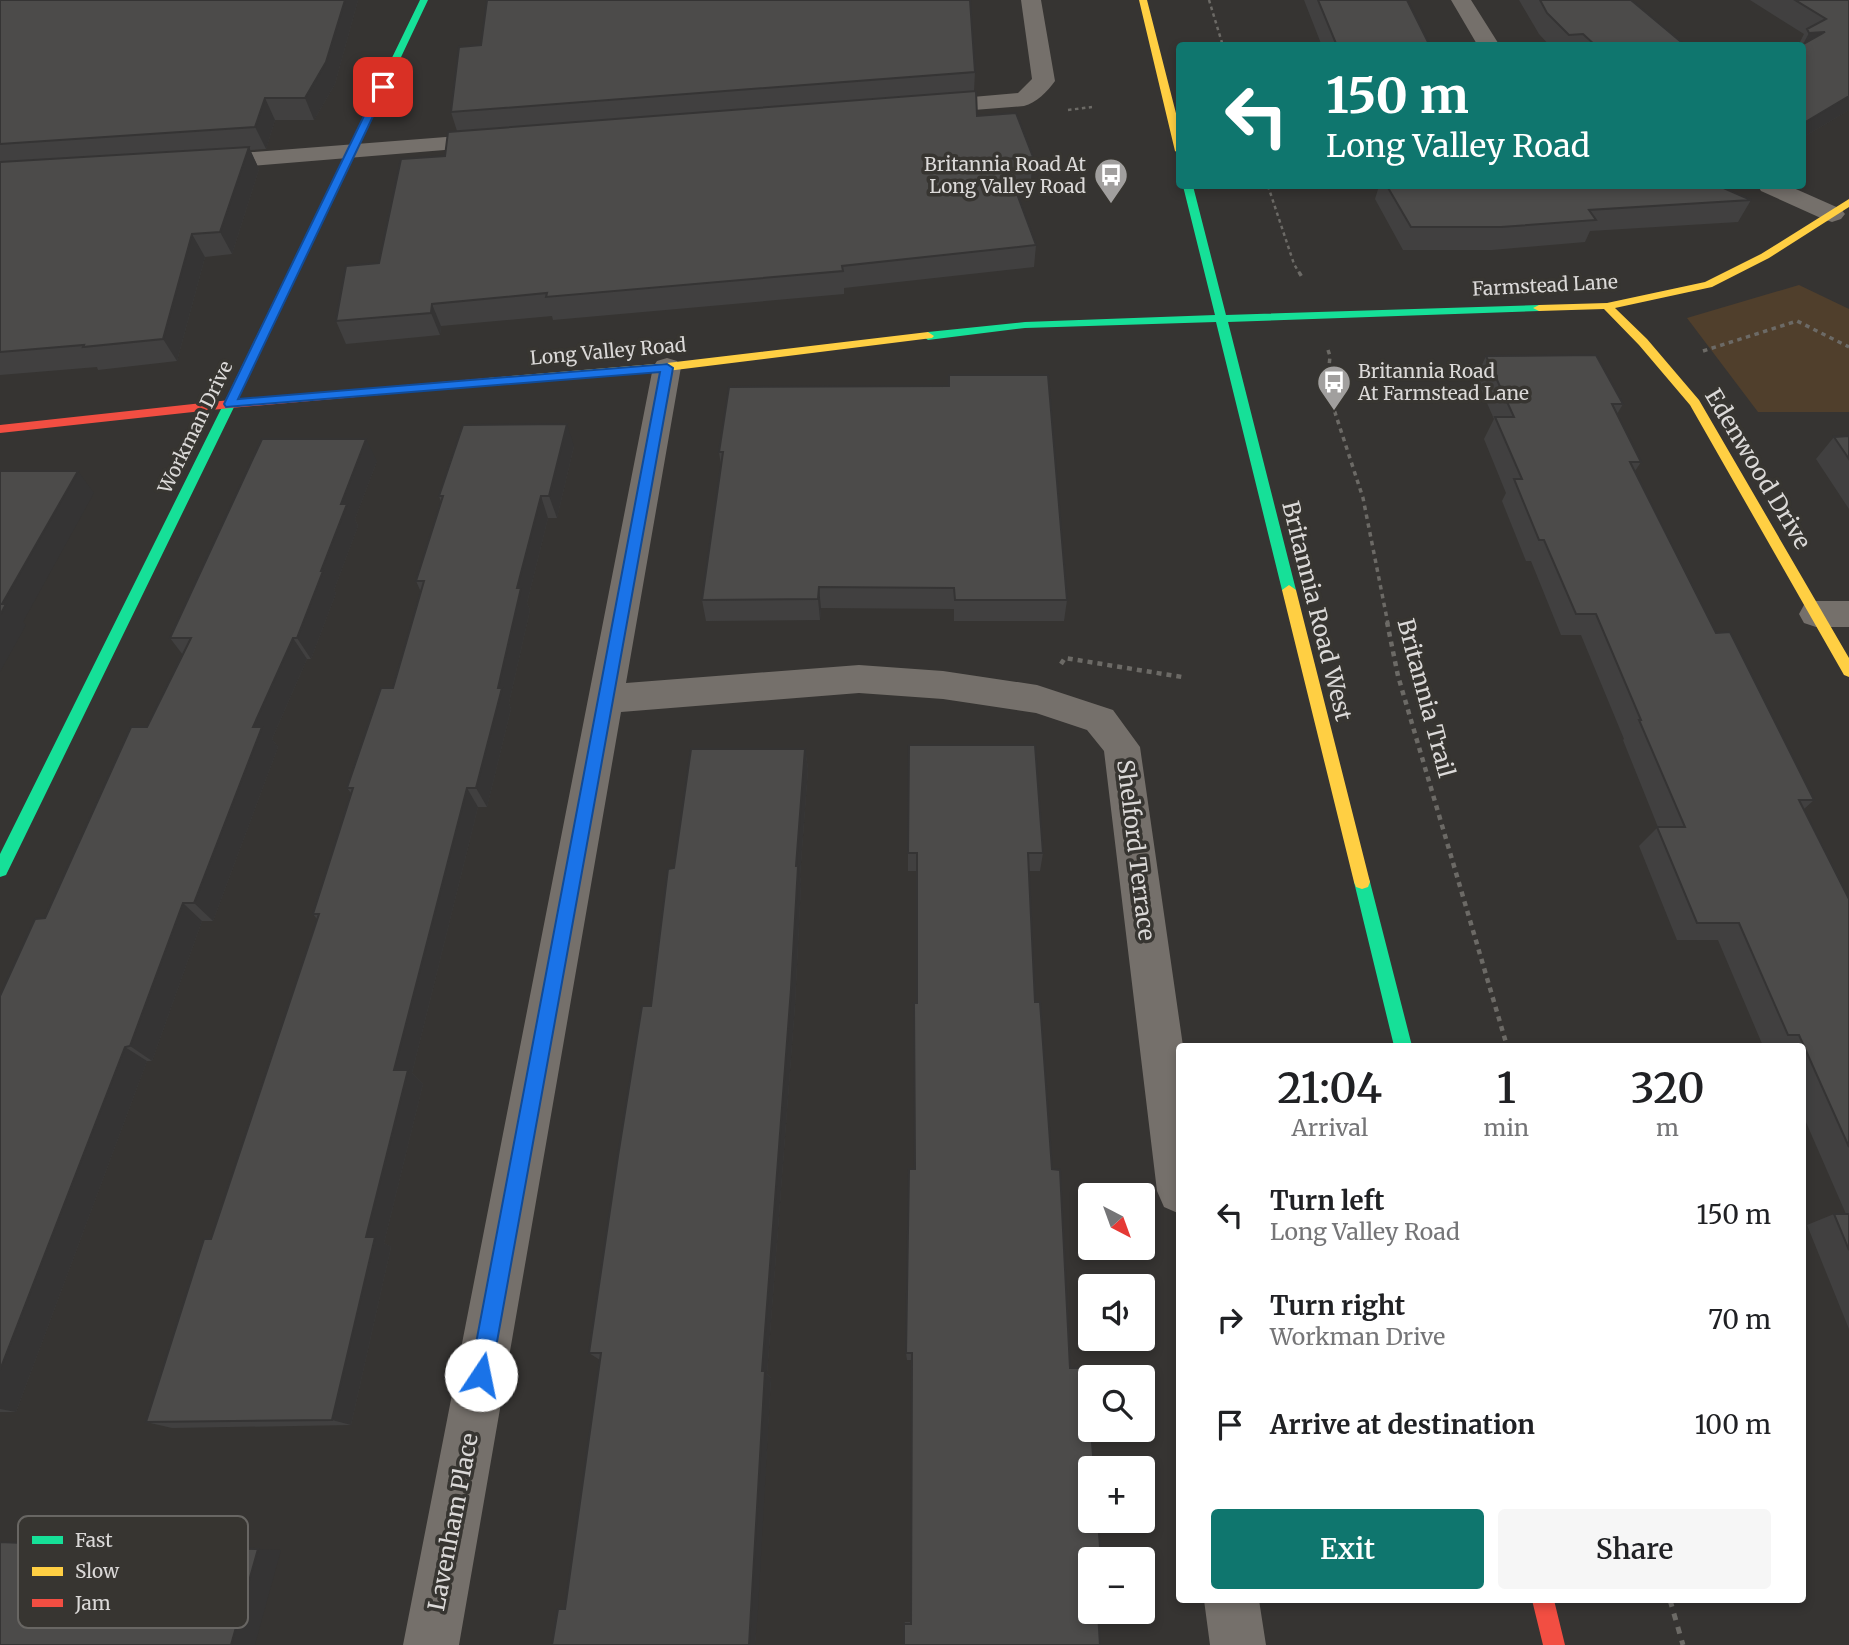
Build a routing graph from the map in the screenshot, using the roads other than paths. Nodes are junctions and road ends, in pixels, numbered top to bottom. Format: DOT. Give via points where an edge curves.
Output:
graph roads {
  1 [pos="424,0"];
  2 [pos="1031,0"];
  3 [pos="1143,0"];
  4 [pos="1461,0"];
  5 [pos="1487,42"];
  6 [pos="903,109"];
  7 [pos="1176,135"];
  8 [pos="514,139"];
  9 [pos="351,152"];
  10 [pos="174,165"];
  11 [pos="1189,189"];
  12 [pos="1780,189"];
  13 [pos="1841,208"];
  14 [pos="1607,306"];
  15 [pos="1220,317"];
  16 [pos="667,368"];
  17 [pos="230,404"];
  18 [pos="0,429"];
  19 [pos="1833,614"];
  20 [pos="1849,671"];
  21 [pos="607,699"];
  22 [pos="0,870"];
  23 [pos="1402,1043"];
  24 [pos="1176,1160"];
  25 [pos="1232,1603"];
  26 [pos="1544,1603"];
  27 [pos="430,1645"];
  28 [pos="1238,1645"];
  29 [pos="1554,1645"];
  1 -- 9 [label="street, Workman Drive"];
  2 -- 6 [label="street" via="1044,81 1024,99"];
  3 -- 7 [label="street"];
  4 -- 5 [label="street"];
  8 -- 9 [label="street"];
  9 -- 10 [label="street"];
  9 -- 17 [label="street, Workman Drive"];
  11 -- 15 [label="street, Britannia Road West"];
  12 -- 13 [label="street"];
  13 -- 14 [label="street, Farmstead Lane" via="1708,285"];
  14 -- 15 [label="street, Farmstead Lane"];
  14 -- 19 [label="street, Edenwood Drive" via="1695,403"];
  15 -- 16 [label="street, Long Valley Road" via="1025,325"];
  15 -- 23 [label="street, Britannia Road West"];
  16 -- 17 [label="street, Long Valley Road"];
  16 -- 21 [label="street, Lavenham Place"];
  17 -- 18 [label="street, Long Valley Road"];
  17 -- 22 [label="street, Workman Drive"];
  19 -- 20 [label="street, Edenwood Drive"];
  21 -- 24 [label="street, Shelford Terrace" via="859,679 1037,699 1100,720 1122,747"];
  21 -- 27 [label="street, Lavenham Place"];
  25 -- 28 [label="street"];
  26 -- 29 [label="street"];
}
